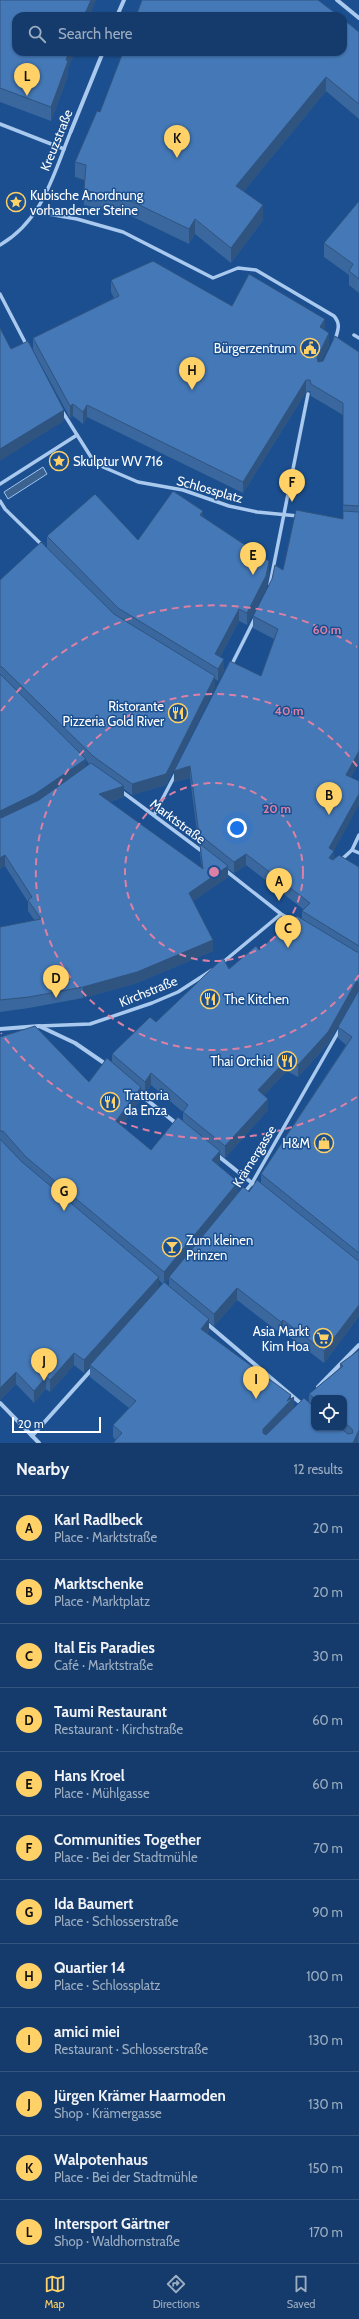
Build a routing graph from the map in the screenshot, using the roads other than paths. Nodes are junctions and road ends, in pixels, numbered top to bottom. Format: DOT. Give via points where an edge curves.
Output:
graph roads {
  1 [pos="124,0"];
  2 [pos="337,0"];
  3 [pos="119,12"];
  4 [pos="359,18"];
  5 [pos="101,56"];
  6 [pos="0,124"];
  7 [pos="71,131"];
  8 [pos="64,148"];
  9 [pos="37,212"];
  10 [pos="0,245"];
  11 [pos="0,294"];
  12 [pos="354,335"];
  13 [pos="359,338"];
  14 [pos="332,344"];
  15 [pos="30,350"];
  16 [pos="308,394"];
  17 [pos="60,406"];
  18 [pos="76,435"];
  19 [pos="0,484"];
  20 [pos="0,501"];
  21 [pos="284,515"];
  22 [pos="306,517"];
  23 [pos="46,549"];
  24 [pos="269,589"];
  25 [pos="259,610"];
  26 [pos="227,672"];
  27 [pos="177,770"];
  28 [pos="116,788"];
  29 [pos="154,815"];
  30 [pos="359,835"];
  31 [pos="352,850"];
  32 [pos="359,853"];
  33 [pos="208,857"];
  34 [pos="337,864"];
  35 [pos="220,866"];
  36 [pos="282,914"];
  37 [pos="300,924"];
  38 [pos="343,1023"];
  39 [pos="39,1026"];
  40 [pos="0,1029"];
  41 [pos="112,1070"];
  42 [pos="135,1090"];
  43 [pos="184,1129"];
  44 [pos="215,1154"];
  45 [pos="252,1183"];
  46 [pos="264,1192"];
  47 [pos="242,1195"];
  48 [pos="201,1319"];
  49 [pos="359,1345"];
  50 [pos="96,1366"];
  51 [pos="312,1394"];
  52 [pos="307,1399"];
  53 [pos="0,1402"];
  54 [pos="302,1404"];
  55 [pos="308,1409"];
  56 [pos="297,1410"];
  57 [pos="32,1436"];
  58 [pos="39,1443"];
  1 -- 3 [label="street"];
  2 -- 4 [label="street"];
  5 -- 7 [label="street, Kreuzstraße"];
  6 -- 8 [label="street"];
  7 -- 8 [label="street, Kreuzstraße"];
  8 -- 9 [label="street, Kreuzstraße"];
  9 -- 10 [label="street, Kreuzstraße" via="15,236"];
  9 -- 14 [label="street" via="77,219 123,232 213,278 238,268 256,270 334,316 339,327"];
  11 -- 15 [label="street"];
  12 -- 13 [label="street"];
  16 -- 21 [label="street"];
  17 -- 18 [label="street, Schlossplatz"];
  18 -- 19 [label="street"];
  18 -- 21 [label="street, Schlossplatz" via="91,457 103,467 138,482 183,490 243,509"];
  20 -- 23 [label="street"];
  21 -- 22 [label="street, Schlossplatz"];
  21 -- 24 [label="street"];
  25 -- 26 [label="street"];
  27 -- 29 [label="street"];
  28 -- 29 [label="street, Marktstraße"];
  29 -- 33 [label="street, Marktstraße"];
  30 -- 31 [label="street"];
  31 -- 32 [label="street"];
  31 -- 34 [label="street"];
  35 -- 36 [label="street"];
  36 -- 37 [label="street"];
  36 -- 39 [label="street, Kirchstraße" via="226,960 178,992 90,1024"];
  38 -- 45 [label="street, Krämergasse"];
  39 -- 40 [label="street, Kirchstraße"];
  39 -- 41 [label="street" via="76,1043"];
  42 -- 43 [label="street"];
  44 -- 45 [label="street"];
  45 -- 46 [label="street"];
  45 -- 47 [label="street, Krämergasse"];
  48 -- 54 [label="street"];
  49 -- 51 [label="street"];
  50 -- 57 [label="street"];
  52 -- 54 [label="street"];
  53 -- 57 [label="street"];
  54 -- 55 [label="street"];
  54 -- 56 [label="street"];
  57 -- 58 [label="street"];
}
